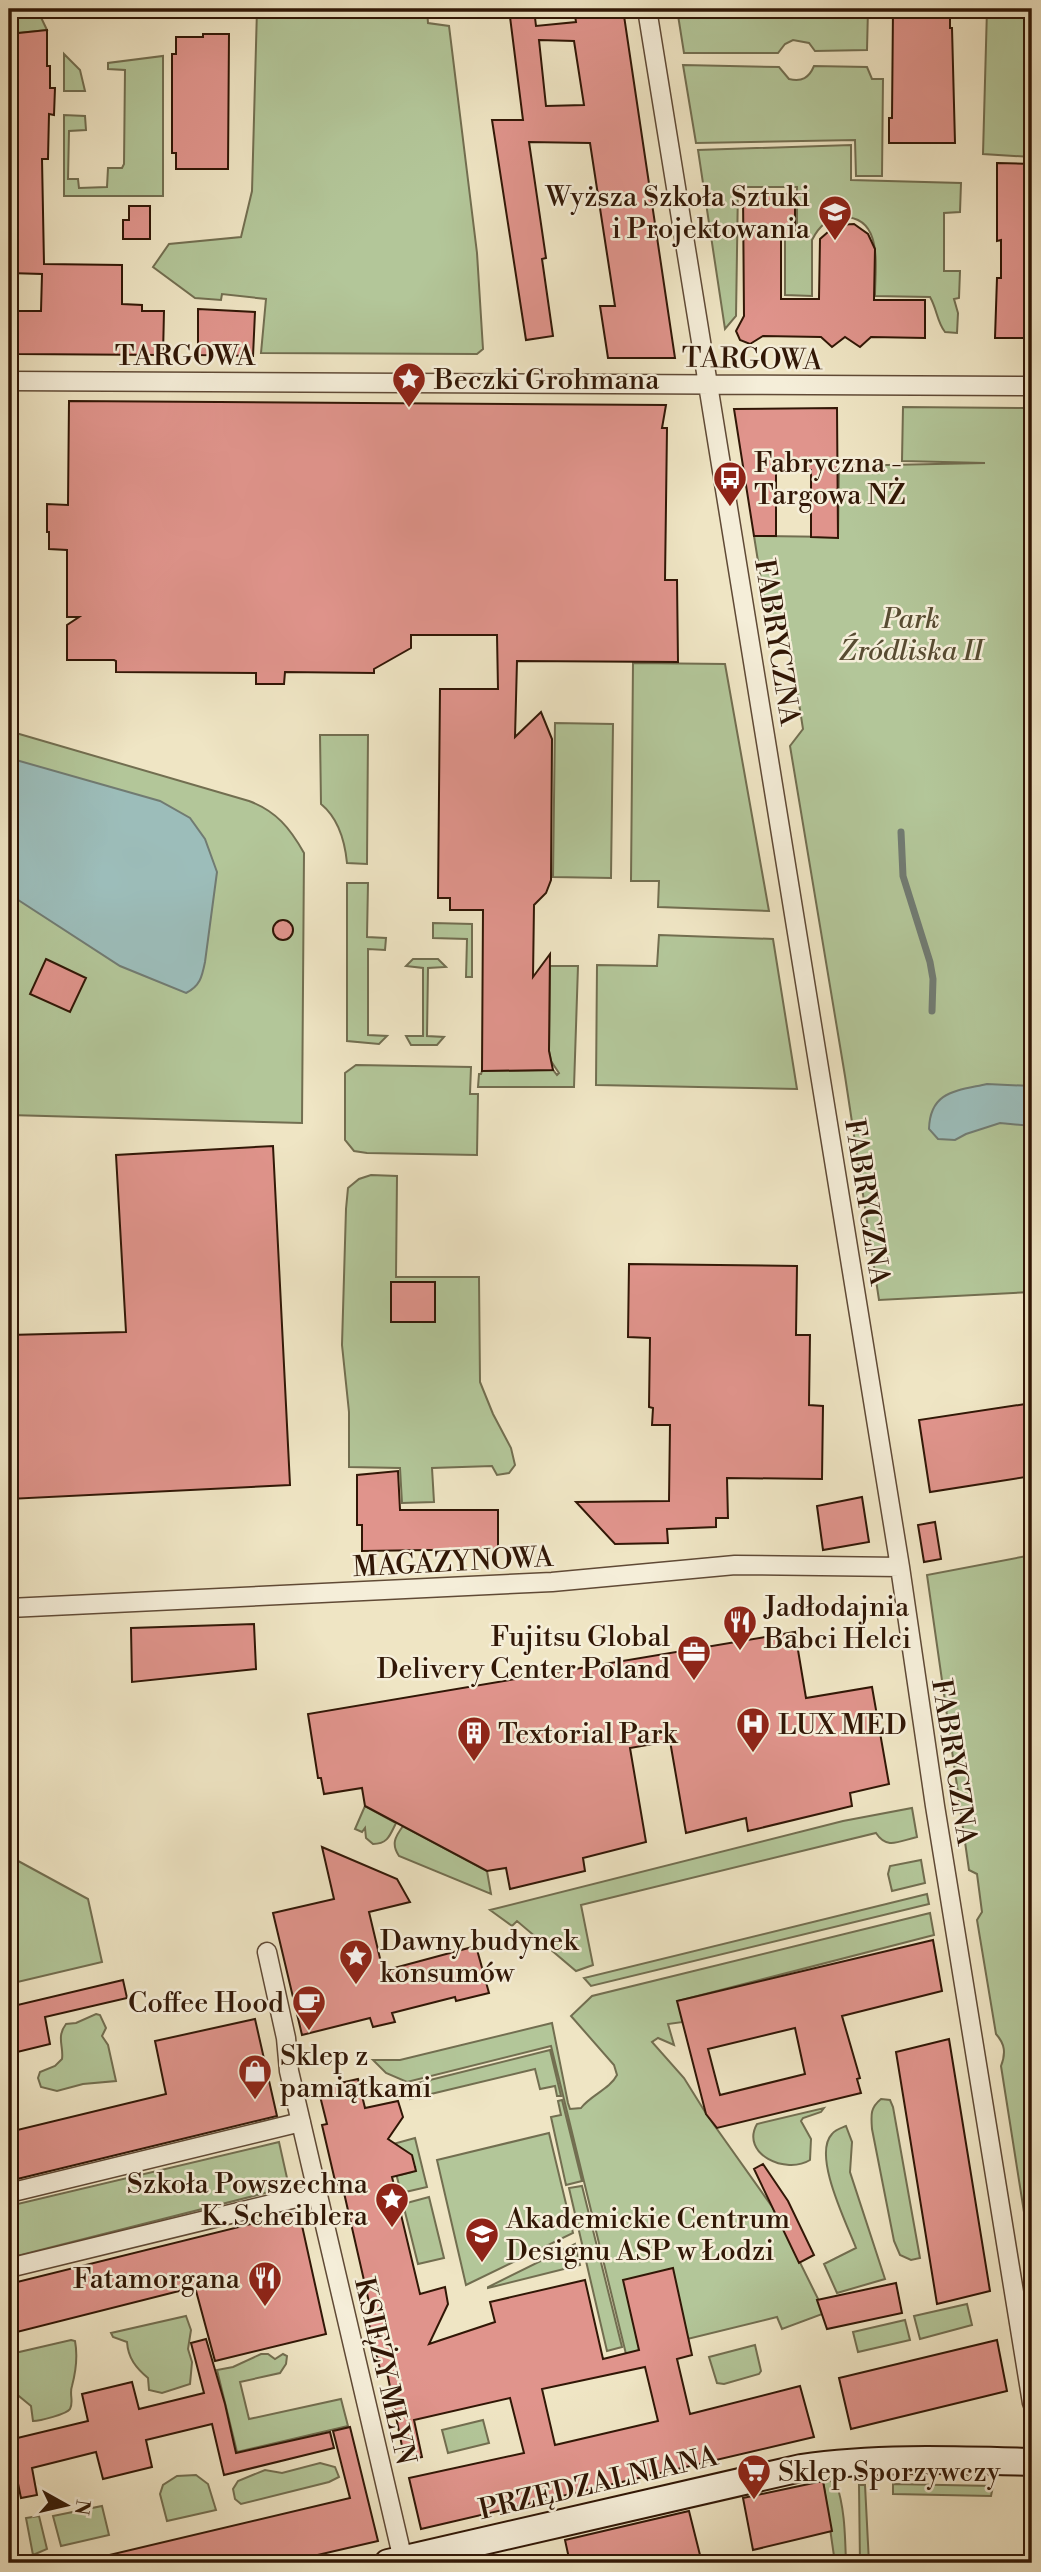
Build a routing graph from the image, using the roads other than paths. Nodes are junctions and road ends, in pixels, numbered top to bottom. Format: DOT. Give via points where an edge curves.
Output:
graph roads {
  1 [pos="648,9"];
  2 [pos="9,381"];
  3 [pos="710,384"];
  4 [pos="1032,386"];
  5 [pos="900,1567"];
  6 [pos="9,1608"];
  7 [pos="267,1952"];
  8 [pos="301,2122"];
  9 [pos="9,2193"];
  10 [pos="317,2193"];
  11 [pos="9,2269"];
  12 [pos="1032,2403"];
  13 [pos="1032,2462"];
  14 [pos="395,2562"];
  1 -- 3 [label="street, FABRYCZNA"];
  2 -- 3 [label="street, TARGOWA"];
  3 -- 4 [label="street, TARGOWA"];
  3 -- 5 [label="street, FABRYCZNA"];
  5 -- 6 [label="street, MAGAZYNOWA" via="735,1565 552,1582"];
  5 -- 12 [label="street, FABRYCZNA"];
  7 -- 8 [label="street, KSIĘŻY MŁYN"];
  8 -- 9 [label="street"];
  8 -- 10 [label="street, KSIĘŻY MŁYN"];
  10 -- 11 [label="street"];
  10 -- 14 [label="street, KSIĘŻY MŁYN"];
  13 -- 14 [label="street, PRZĘDZALNIANA" via="928,2460 801,2468"];
}
